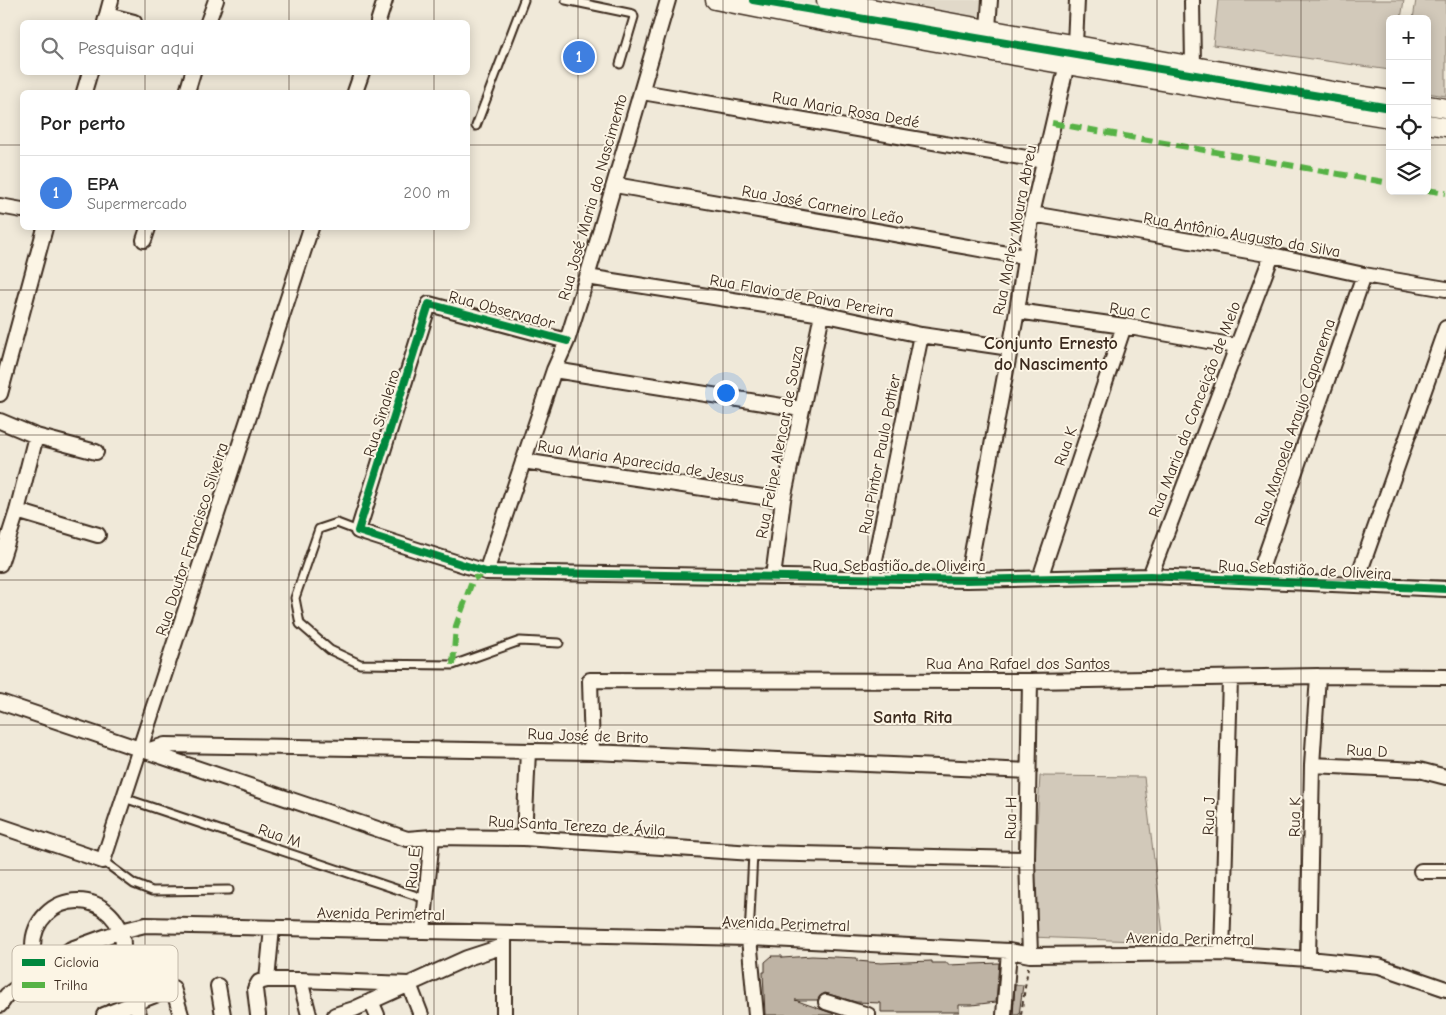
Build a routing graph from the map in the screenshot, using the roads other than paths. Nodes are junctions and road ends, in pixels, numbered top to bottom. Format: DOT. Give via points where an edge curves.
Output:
graph roads {
  1 [pos="111,0"];
  2 [pos="216,0"];
  3 [pos="385,0"];
  4 [pos="524,0"];
  5 [pos="566,0"];
  6 [pos="668,0"];
  7 [pos="716,0"];
  8 [pos="826,0"];
  9 [pos="990,0"];
  10 [pos="1077,0"];
  11 [pos="1192,0"];
  12 [pos="106,19"];
  13 [pos="209,20"];
  14 [pos="379,20"];
  15 [pos="988,28"];
  16 [pos="1075,44"];
  17 [pos="620,64"];
  18 [pos="1067,64"];
  19 [pos="1193,66"];
  20 [pos="89,75"];
  21 [pos="192,75"];
  22 [pos="361,75"];
  23 [pos="1209,89"];
  24 [pos="85,90"];
  25 [pos="188,90"];
  26 [pos="356,90"];
  27 [pos="642,92"];
  28 [pos="1386,99"];
  29 [pos="1431,106"];
  30 [pos="1446,108"];
  31 [pos="1386,117"];
  32 [pos="1431,124"];
  33 [pos="476,126"];
  34 [pos="1446,126"];
  35 [pos="1044,161"];
  36 [pos="615,185"];
  37 [pos="0,206"];
  38 [pos="20,210"];
  39 [pos="1032,214"];
  40 [pos="44,230"];
  41 [pos="310,230"];
  42 [pos="1272,255"];
  43 [pos="1025,258"];
  44 [pos="1364,275"];
  45 [pos="587,277"];
  46 [pos="1446,289"];
  47 [pos="429,304"];
  48 [pos="1017,310"];
  49 [pos="822,314"];
  50 [pos="1124,326"];
  51 [pos="1446,328"];
  52 [pos="921,335"];
  53 [pos="567,341"];
  54 [pos="1236,346"];
  55 [pos="1010,348"];
  56 [pos="554,370"];
  57 [pos="0,394"];
  58 [pos="801,409"];
  59 [pos="0,421"];
  60 [pos="36,436"];
  61 [pos="96,452"];
  62 [pos="523,460"];
  63 [pos="783,500"];
  64 [pos="17,511"];
  65 [pos="358,531"];
  66 [pos="98,535"];
  67 [pos="0,564"];
  68 [pos="486,572"];
  69 [pos="1150,576"];
  70 [pos="773,577"];
  71 [pos="1040,578"];
  72 [pos="871,579"];
  73 [pos="967,580"];
  74 [pos="1257,580"];
  75 [pos="1355,586"];
  76 [pos="1446,588"];
  77 [pos="559,643"];
  78 [pos="1318,676"];
  79 [pos="1446,677"];
  80 [pos="1230,679"];
  81 [pos="1030,681"];
  82 [pos="0,702"];
  83 [pos="144,750"];
  84 [pos="528,750"];
  85 [pos="592,752"];
  86 [pos="1312,765"];
  87 [pos="1029,771"];
  88 [pos="1446,777"];
  89 [pos="124,798"];
  90 [pos="0,826"];
  91 [pos="432,837"];
  92 [pos="524,838"];
  93 [pos="753,853"];
  94 [pos="1026,859"];
  95 [pos="103,861"];
  96 [pos="1446,871"];
  97 [pos="1421,872"];
  98 [pos="228,890"];
  99 [pos="426,899"];
  100 [pos="272,928"];
  101 [pos="121,931"];
  102 [pos="423,931"];
  103 [pos="749,938"];
  104 [pos="504,940"];
  105 [pos="33,945"];
  106 [pos="82,945"];
  107 [pos="124,945"];
  108 [pos="1009,951"];
  109 [pos="1222,953"];
  110 [pos="1030,955"];
  111 [pos="1308,959"];
  112 [pos="300,980"];
  113 [pos="263,981"];
  114 [pos="409,984"];
  115 [pos="218,986"];
  116 [pos="1446,989"];
  117 [pos="12,992"];
  118 [pos="372,1001"];
  119 [pos="149,1002"];
  120 [pos="177,1002"];
  121 [pos="826,1002"];
  122 [pos="0,1005"];
  123 [pos="137,1009"];
  124 [pos="104,1015"];
  125 [pos="181,1015"];
  126 [pos="223,1015"];
  127 [pos="258,1015"];
  128 [pos="309,1015"];
  129 [pos="335,1015"];
  130 [pos="377,1015"];
  131 [pos="421,1015"];
  132 [pos="504,1015"];
  133 [pos="756,1015"];
  134 [pos="868,1015"];
  135 [pos="1004,1015"];
  1 -- 12 [label="street"];
  2 -- 13 [label="street"];
  3 -- 14 [label="street"];
  4 -- 33 [label="lane"];
  5 -- 17 [label="lane" via="632,14 634,18"];
  6 -- 27 [label="street, Rua José Maria do Nascimento"];
  7 -- 18 [label="street"];
  8 -- 15 [label="street"];
  9 -- 15 [label="street"];
  10 -- 16 [label="street"];
  11 -- 19 [label="street"];
  15 -- 16 [label="street"];
  16 -- 19 [label="street"];
  18 -- 23 [label="street"];
  18 -- 35 [label="street, Rua Marley Moura Abreu"];
  19 -- 23 [label="street"];
  19 -- 28 [label="street"];
  20 -- 24 [label="street"];
  21 -- 25 [label="street"];
  22 -- 26 [label="street"];
  23 -- 31 [label="street"];
  27 -- 35 [label="street, Rua Maria Rosa Dedé"];
  27 -- 36 [label="street, Rua José Maria do Nascimento"];
  29 -- 30 [label="street"];
  32 -- 34 [label="street"];
  35 -- 39 [label="street, Rua Marley Moura Abreu"];
  36 -- 43 [label="street, Rua José Carneiro Leão"];
  36 -- 45 [label="street, Rua José Maria do Nascimento"];
  37 -- 38 [label="street"];
  39 -- 42 [label="street, Rua Antônio Augusto da Silva"];
  39 -- 43 [label="street, Rua Marley Moura Abreu"];
  40 -- 57 [label="street"];
  41 -- 83 [label="street, Rua Doutor Francisco Silveira"];
  42 -- 44 [label="street, Rua Antônio Augusto da Silva"];
  42 -- 54 [label="street, Rua Maria da Conceição de Melo"];
  43 -- 48 [label="street, Rua Marley Moura Abreu"];
  44 -- 46 [label="street, Rua Antônio Augusto da Silva"];
  44 -- 74 [label="street, Rua Manoela Araujo Capanema"];
  45 -- 49 [label="street, Rua Flavio de Paiva Pereira"];
  45 -- 53 [label="street, Rua José Maria do Nascimento"];
  47 -- 53 [label="street, Rua Observador"];
  47 -- 65 [label="street, Rua Sinaleiro"];
  48 -- 50 [label="street, Rua C"];
  48 -- 55 [label="street, Rua Marley Moura Abreu"];
  49 -- 52 [label="street, Rua Flavio de Paiva Pereira"];
  49 -- 58 [label="street, Rua Felipe Alencar de Souza"];
  50 -- 54 [label="street, Rua C"];
  50 -- 71 [label="street, Rua K"];
  51 -- 75 [label="street"];
  52 -- 55 [label="street, Rua Flavio de Paiva Pereira"];
  52 -- 72 [label="street, Rua Pintor Paulo Pottier"];
  53 -- 56 [label="street, Rua José Maria do Nascimento"];
  54 -- 69 [label="street, Rua Maria da Conceição de Melo"];
  55 -- 73 [label="street, Rua Marley Moura Abreu"];
  56 -- 58 [label="street"];
  56 -- 62 [label="street, Rua José Maria do Nascimento"];
  58 -- 63 [label="street, Rua Felipe Alencar de Souza"];
  59 -- 60 [label="street"];
  60 -- 61 [label="street"];
  60 -- 64 [label="street"];
  62 -- 63 [label="street, Rua Maria Aparecida de Jesus"];
  62 -- 68 [label="street, Rua José Maria do Nascimento"];
  63 -- 70 [label="street, Rua Felipe Alencar de Souza"];
  64 -- 66 [label="street"];
  64 -- 67 [label="street"];
  65 -- 68 [label="street, Rua Sebastião de Oliveira"];
  65 -- 77 [label="lane" via="336,523 319,530 295,598 300,624 330,650 360,664 453,665 520,642"];
  68 -- 70 [label="street, Rua Sebastião de Oliveira"];
  69 -- 71 [label="street, Rua Sebastião de Oliveira"];
  69 -- 74 [label="street, Rua Sebastião de Oliveira"];
  70 -- 72 [label="street, Rua Sebastião de Oliveira"];
  71 -- 73 [label="street, Rua Sebastião de Oliveira"];
  72 -- 73 [label="street, Rua Sebastião de Oliveira"];
  74 -- 75 [label="street, Rua Sebastião de Oliveira"];
  75 -- 76 [label="street, Rua Sebastião de Oliveira"];
  78 -- 79 [label="street, Rua Ana Rafael dos Santos"];
  78 -- 80 [label="street, Rua Ana Rafael dos Santos"];
  78 -- 86 [label="street, Rua K"];
  80 -- 81 [label="street, Rua Ana Rafael dos Santos"];
  80 -- 109 [label="street, Rua J"];
  81 -- 85 [label="street, Rua Ana Rafael dos Santos" via="590,680"];
  81 -- 87 [label="street, Rua H"];
  82 -- 83 [label="street, Rua Santa Tereza de Ávila"];
  83 -- 84 [label="street, Rua José de Brito" via="165,745"];
  83 -- 89 [label="street, Rua Doutor Francisco Silveira"];
  83 -- 91 [label="street, Rua Santa Tereza de Ávila" via="407,839"];
  84 -- 85 [label="street, Rua José de Brito"];
  84 -- 92 [label="street"];
  85 -- 87 [label="street, Rua José de Brito"];
  86 -- 88 [label="street, Rua D" via="1419,770"];
  86 -- 111 [label="street, Rua K"];
  87 -- 94 [label="street, Rua H"];
  89 -- 95 [label="street, Rua Doutor Francisco Silveira"];
  89 -- 99 [label="lane, Rua M"];
  90 -- 95 [label="street"];
  91 -- 92 [label="street, Rua Santa Tereza de Ávila"];
  91 -- 99 [label="street, Rua E"];
  92 -- 93 [label="street, Rua Santa Tereza de Ávila"];
  93 -- 94 [label="street, Rua Santa Tereza de Ávila"];
  93 -- 103 [label="lane"];
  94 -- 110 [label="street, Rua H"];
  95 -- 98 [label="lane" via="134,884 152,891"];
  96 -- 97 [label="street"];
  99 -- 102 [label="street, Rua E"];
  100 -- 101 [label="street, Avenida Perimetral" via="145,925"];
  100 -- 102 [label="street, Avenida Perimetral"];
  100 -- 113 [label="street"];
  101 -- 105 [label="street" via="109,912 96,904 68,902 55,907 44,917 36,929"];
  101 -- 106 [label="street, Avenida Perimetral"];
  101 -- 107 [label="street"];
  102 -- 104 [label="street, Avenida Perimetral"];
  103 -- 104 [label="street, Avenida Perimetral"];
  103 -- 108 [label="street, Avenida Perimetral"];
  103 -- 133 [label="street"];
  104 -- 114 [label="street"];
  104 -- 132 [label="street"];
  108 -- 110 [label="street, Avenida Perimetral"];
  108 -- 135 [label="street"];
  109 -- 110 [label="street, Avenida Perimetral"];
  109 -- 111 [label="street, Avenida Perimetral"];
  111 -- 116 [label="street, Avenida Perimetral" via="1379,966"];
  112 -- 113 [label="street"];
  112 -- 114 [label="street"];
  112 -- 128 [label="street"];
  113 -- 127 [label="street" via="255,989"];
  114 -- 118 [label="street"];
  114 -- 131 [label="street"];
  115 -- 126 [label="street"];
  117 -- 122 [label="street, Avenida Perimetral"];
  118 -- 129 [label="street"];
  118 -- 130 [label="street"];
  119 -- 123 [label="street"];
  120 -- 125 [label="street"];
  121 -- 134 [label="street"];
  123 -- 124 [label="street"];
}
